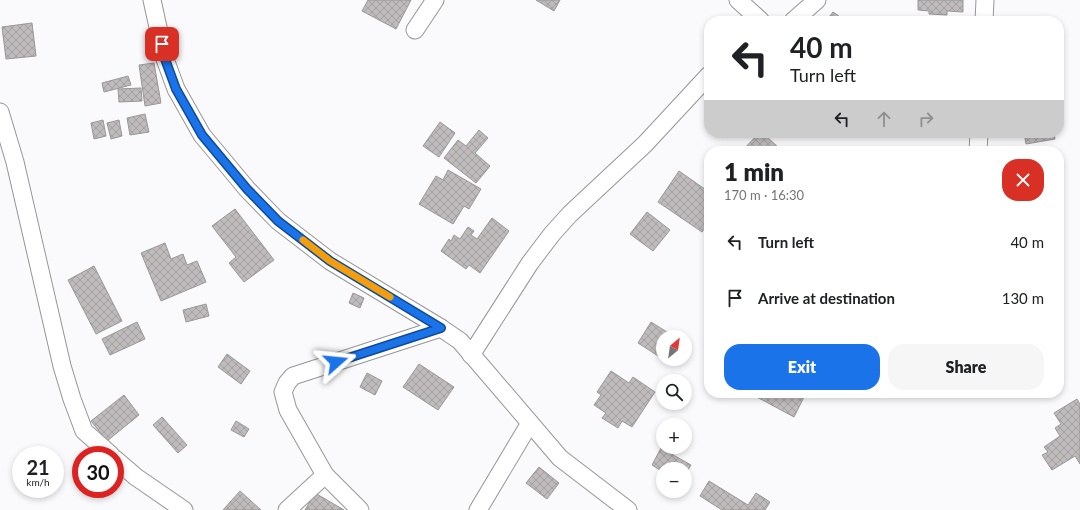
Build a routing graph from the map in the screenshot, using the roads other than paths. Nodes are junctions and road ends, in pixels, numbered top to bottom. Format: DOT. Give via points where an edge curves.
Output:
graph roads {
  1 [pos="152,0"];
  2 [pos="436,0"];
  3 [pos="738,0"];
  4 [pos="817,0"];
  5 [pos="985,0"];
  6 [pos="756,16"];
  7 [pos="799,16"];
  8 [pos="984,16"];
  9 [pos="415,30"];
  10 [pos="704,80"];
  11 [pos="0,112"];
  12 [pos="441,328"];
  13 [pos="471,355"];
  14 [pos="530,423"];
  15 [pos="101,446"];
  16 [pos="124,466"];
  17 [pos="325,475"];
  18 [pos="184,510"];
  19 [pos="287,510"];
  20 [pos="360,510"];
  21 [pos="478,510"];
  22 [pos="628,510"];
  1 -- 12 [label="street" via="165,59 176,89 202,135 247,189 278,221 330,261"];
  2 -- 9 [label="street"];
  3 -- 6 [label="street"];
  4 -- 7 [label="street"];
  5 -- 8 [label="street"];
  10 -- 13 [label="street" via="645,144 552,234 530,263"];
  11 -- 15 [label="street" via="15,162 60,358 72,399 84,431"];
  12 -- 13 [label="street" via="460,341"];
  12 -- 17 [label="street" via="293,376 287,383 283,392 288,410"];
  13 -- 14 [label="street"];
  14 -- 21 [label="street"];
  14 -- 22 [label="street" via="560,458"];
  16 -- 18 [label="street"];
  17 -- 19 [label="street"];
  17 -- 20 [label="street"];
}
